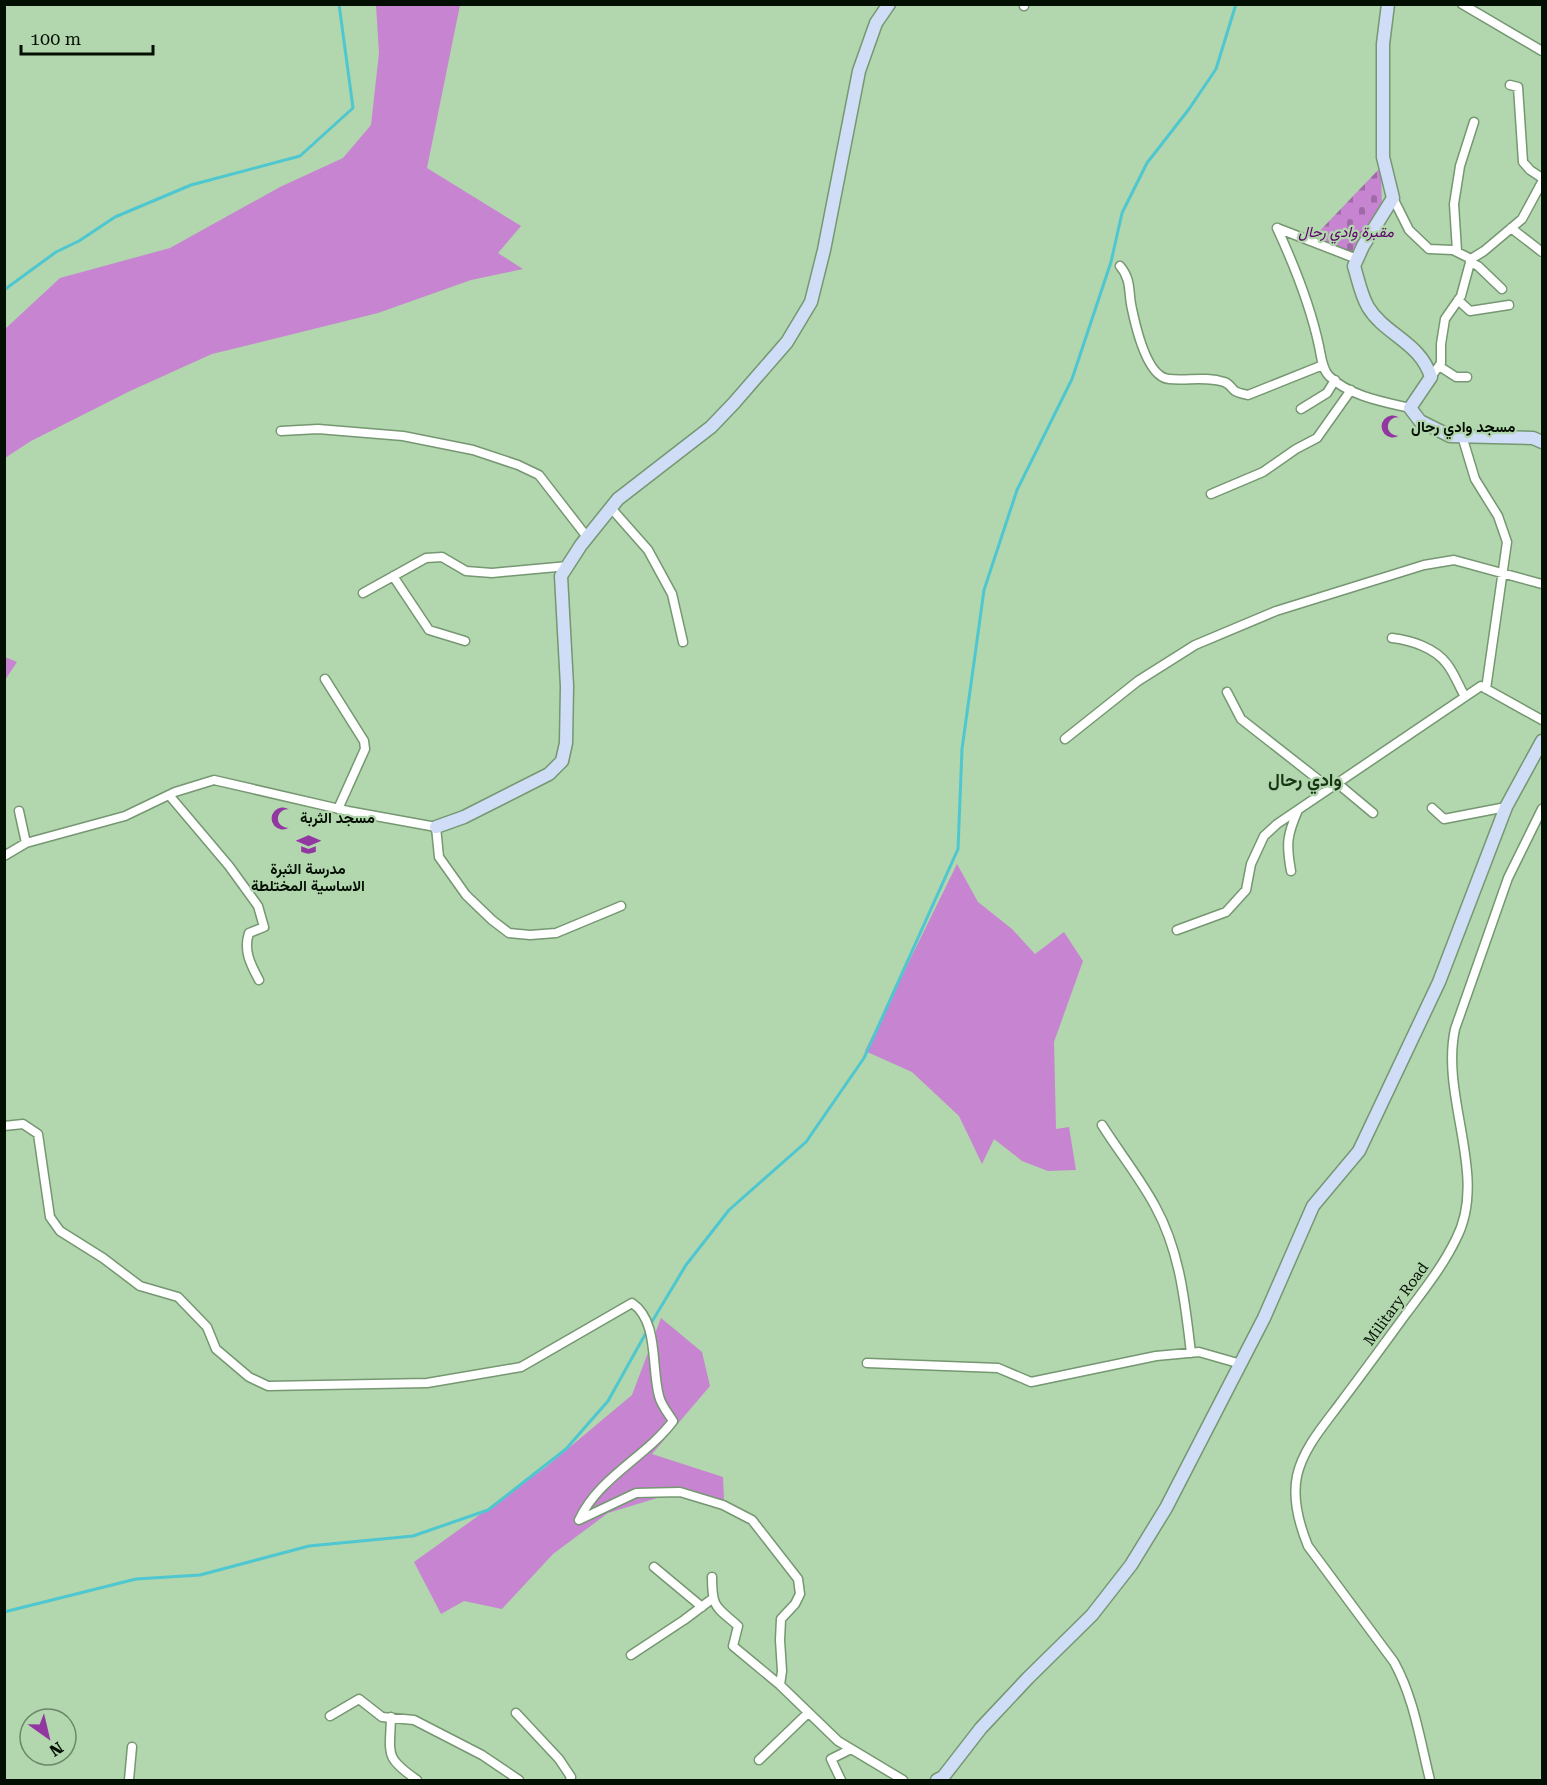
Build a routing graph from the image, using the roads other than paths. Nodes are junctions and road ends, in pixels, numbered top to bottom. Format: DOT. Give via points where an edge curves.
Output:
graph roads {
  1 [pos="889,4"];
  2 [pos="1388,4"];
  3 [pos="1462,4"];
  4 [pos="1542,51"];
  5 [pos="1510,85"];
  6 [pos="1473,122"];
  7 [pos="1542,180"];
  8 [pos="1393,198"];
  9 [pos="1511,228"];
  10 [pos="1457,251"];
  11 [pos="1542,252"];
  12 [pos="1357,259"];
  13 [pos="1471,260"];
  14 [pos="1120,266"];
  15 [pos="1502,289"];
  16 [pos="1458,300"];
  17 [pos="1509,305"];
  18 [pos="1323,365"];
  19 [pos="1439,366"];
  20 [pos="1431,377"];
  21 [pos="1467,377"];
  22 [pos="1335,380"];
  23 [pos="1351,390"];
  24 [pos="1410,408"];
  25 [pos="1301,409"];
  26 [pos="281,431"];
  27 [pos="1462,436"];
  28 [pos="1542,442"];
  29 [pos="1211,494"];
  30 [pos="611,508"];
  31 [pos="587,537"];
  32 [pos="568,566"];
  33 [pos="1502,573"];
  34 [pos="393,576"];
  35 [pos="1542,584"];
  36 [pos="363,593"];
  37 [pos="1392,638"];
  38 [pos="465,641"];
  39 [pos="683,642"];
  40 [pos="325,679"];
  41 [pos="1486,688"];
  42 [pos="1227,692"];
  43 [pos="1465,697"];
  44 [pos="1542,720"];
  45 [pos="1065,740"];
  46 [pos="1542,741"];
  47 [pos="1337,783"];
  48 [pos="1329,788"];
  49 [pos="169,795"];
  50 [pos="1506,807"];
  51 [pos="1432,808"];
  52 [pos="1542,808"];
  53 [pos="338,809"];
  54 [pos="1298,810"];
  55 [pos="19,811"];
  56 [pos="1373,813"];
  57 [pos="436,827"];
  58 [pos="26,843"];
  59 [pos="4,856"];
  60 [pos="1291,871"];
  61 [pos="621,906"];
  62 [pos="1177,930"];
  63 [pos="259,980"];
  64 [pos="1102,1125"];
  65 [pos="4,1126"];
  66 [pos="1191,1353"];
  67 [pos="867,1363"];
  68 [pos="1241,1364"];
  69 [pos="654,1567"];
  70 [pos="712,1577"];
  71 [pos="712,1599"];
  72 [pos="702,1607"];
  73 [pos="631,1655"];
  74 [pos="780,1685"];
  75 [pos="516,1713"];
  76 [pos="808,1713"];
  77 [pos="330,1716"];
  78 [pos="391,1717"];
  79 [pos="132,1748"];
  80 [pos="851,1749"];
  81 [pos="759,1760"];
  82 [pos="941,1779"];
  83 [pos="129,1780"];
  84 [pos="417,1780"];
  85 [pos="519,1780"];
  86 [pos="570,1780"];
  87 [pos="842,1780"];
  88 [pos="903,1780"];
  89 [pos="1430,1780"];
  1 -- 30 [label="street" via="876,23 859,71 811,302 787,342 717,420"];
  2 -- 8 [label="street" via="1383,44 1383,157"];
  3 -- 4 [label="street"];
  5 -- 7 [label="street" via="1518,87 1523,162"];
  6 -- 10 [label="street" via="1454,204"];
  7 -- 9 [label="street" via="1522,219"];
  8 -- 10 [label="street" via="1409,230 1429,249"];
  8 -- 12 [label="street"];
  9 -- 11 [label="street"];
  9 -- 13 [label="street"];
  10 -- 13 [label="street"];
  12 -- 18 [label="street" via="1277,228 1312,312"];
  12 -- 20 [label="street" via="1354,266 1369,308 1410,345 1427,364"];
  13 -- 15 [label="street"];
  13 -- 16 [label="street"];
  14 -- 18 [label="street" via="1127,275 1131,308 1151,369 1166,379 1227,382 1236,392 1248,394"];
  16 -- 17 [label="street" via="1470,311"];
  16 -- 19 [label="street" via="1445,319"];
  18 -- 22 [label="street"];
  19 -- 20 [label="street"];
  19 -- 21 [label="street" via="1456,377"];
  20 -- 24 [label="street"];
  22 -- 23 [label="street"];
  22 -- 25 [label="street" via="1327,393"];
  23 -- 24 [label="street"];
  23 -- 29 [label="street" via="1317,438 1263,472"];
  24 -- 27 [label="street" via="1420,421 1450,436"];
  26 -- 31 [label="street" via="318,429 403,436 473,450 518,465 539,476"];
  27 -- 28 [label="street" via="1533,438"];
  27 -- 33 [label="street" via="1475,479 1498,516 1507,542"];
  30 -- 31 [label="street"];
  30 -- 39 [label="street" via="648,550 672,594"];
  31 -- 32 [label="street"];
  32 -- 34 [label="street" via="492,573 466,571 442,558 426,558"];
  32 -- 57 [label="street" via="561,576 567,686 562,761 532,783"];
  33 -- 35 [label="street"];
  33 -- 41 [label="street"];
  33 -- 45 [label="street" via="1454,560 1424,565 1276,611 1195,645 1138,681"];
  34 -- 36 [label="street"];
  34 -- 38 [label="street" via="429,630"];
  37 -- 43 [label="street" via="1423,646 1446,662"];
  40 -- 53 [label="street" via="364,741 365,749"];
  41 -- 43 [label="street" via="1481,686"];
  41 -- 44 [label="street"];
  42 -- 48 [label="street" via="1242,719"];
  43 -- 47 [label="street"];
  46 -- 50 [label="street"];
  47 -- 48 [label="street"];
  47 -- 56 [label="street"];
  48 -- 54 [label="street"];
  49 -- 53 [label="street" via="214,780"];
  49 -- 58 [label="street" via="125,816"];
  49 -- 63 [label="street" via="258,906 264,927 249,933 246,942 249,963"];
  50 -- 51 [label="street" via="1444,819"];
  50 -- 68 [label="street" via="1439,982 1359,1151 1313,1206"];
  52 -- 89 [label="street, Military Road" via="1508,878 1451,1049 1468,1188 1458,1236 1432,1280 1314,1439 1297,1475 1297,1512 1308,1546 1402,1676"];
  53 -- 57 [label="street"];
  54 -- 60 [label="street" via="1287,846"];
  54 -- 62 [label="street" via="1264,836 1251,864 1246,890 1226,912"];
  55 -- 58 [label="street"];
  57 -- 61 [label="street" via="439,857 466,895 509,933 556,933"];
  58 -- 59 [label="street"];
  64 -- 66 [label="street" via="1155,1207 1174,1252"];
  65 -- 74 [label="street" via="23,1124 38,1134 51,1217 60,1231 140,1286 178,1297 207,1327 216,1348 249,1377 268,1386 427,1383 521,1366 632,1303 642,1310 649,1328 660,1399 673,1421 664,1434 618,1471 586,1505 579,1520 636,1492 680,1492 723,1505 752,1520 798,1579 800,1594 782,1619"];
  66 -- 67 [label="street" via="1156,1356 1030,1382 998,1368"];
  66 -- 68 [label="street"];
  68 -- 82 [label="street" via="1166,1509 1131,1564 1092,1615 981,1728"];
  69 -- 72 [label="street"];
  70 -- 71 [label="street"];
  71 -- 72 [label="street"];
  71 -- 74 [label="street" via="738,1626 733,1646"];
  72 -- 73 [label="street"];
  74 -- 76 [label="street"];
  75 -- 86 [label="street" via="559,1759"];
  76 -- 80 [label="street"];
  76 -- 81 [label="street"];
  77 -- 78 [label="street" via="359,1699 382,1717"];
  78 -- 84 [label="street" via="390,1756"];
  78 -- 85 [label="street" via="414,1720 482,1755"];
  79 -- 83 [label="street"];
  80 -- 87 [label="street" via="831,1759"];
  80 -- 88 [label="street"];
}
